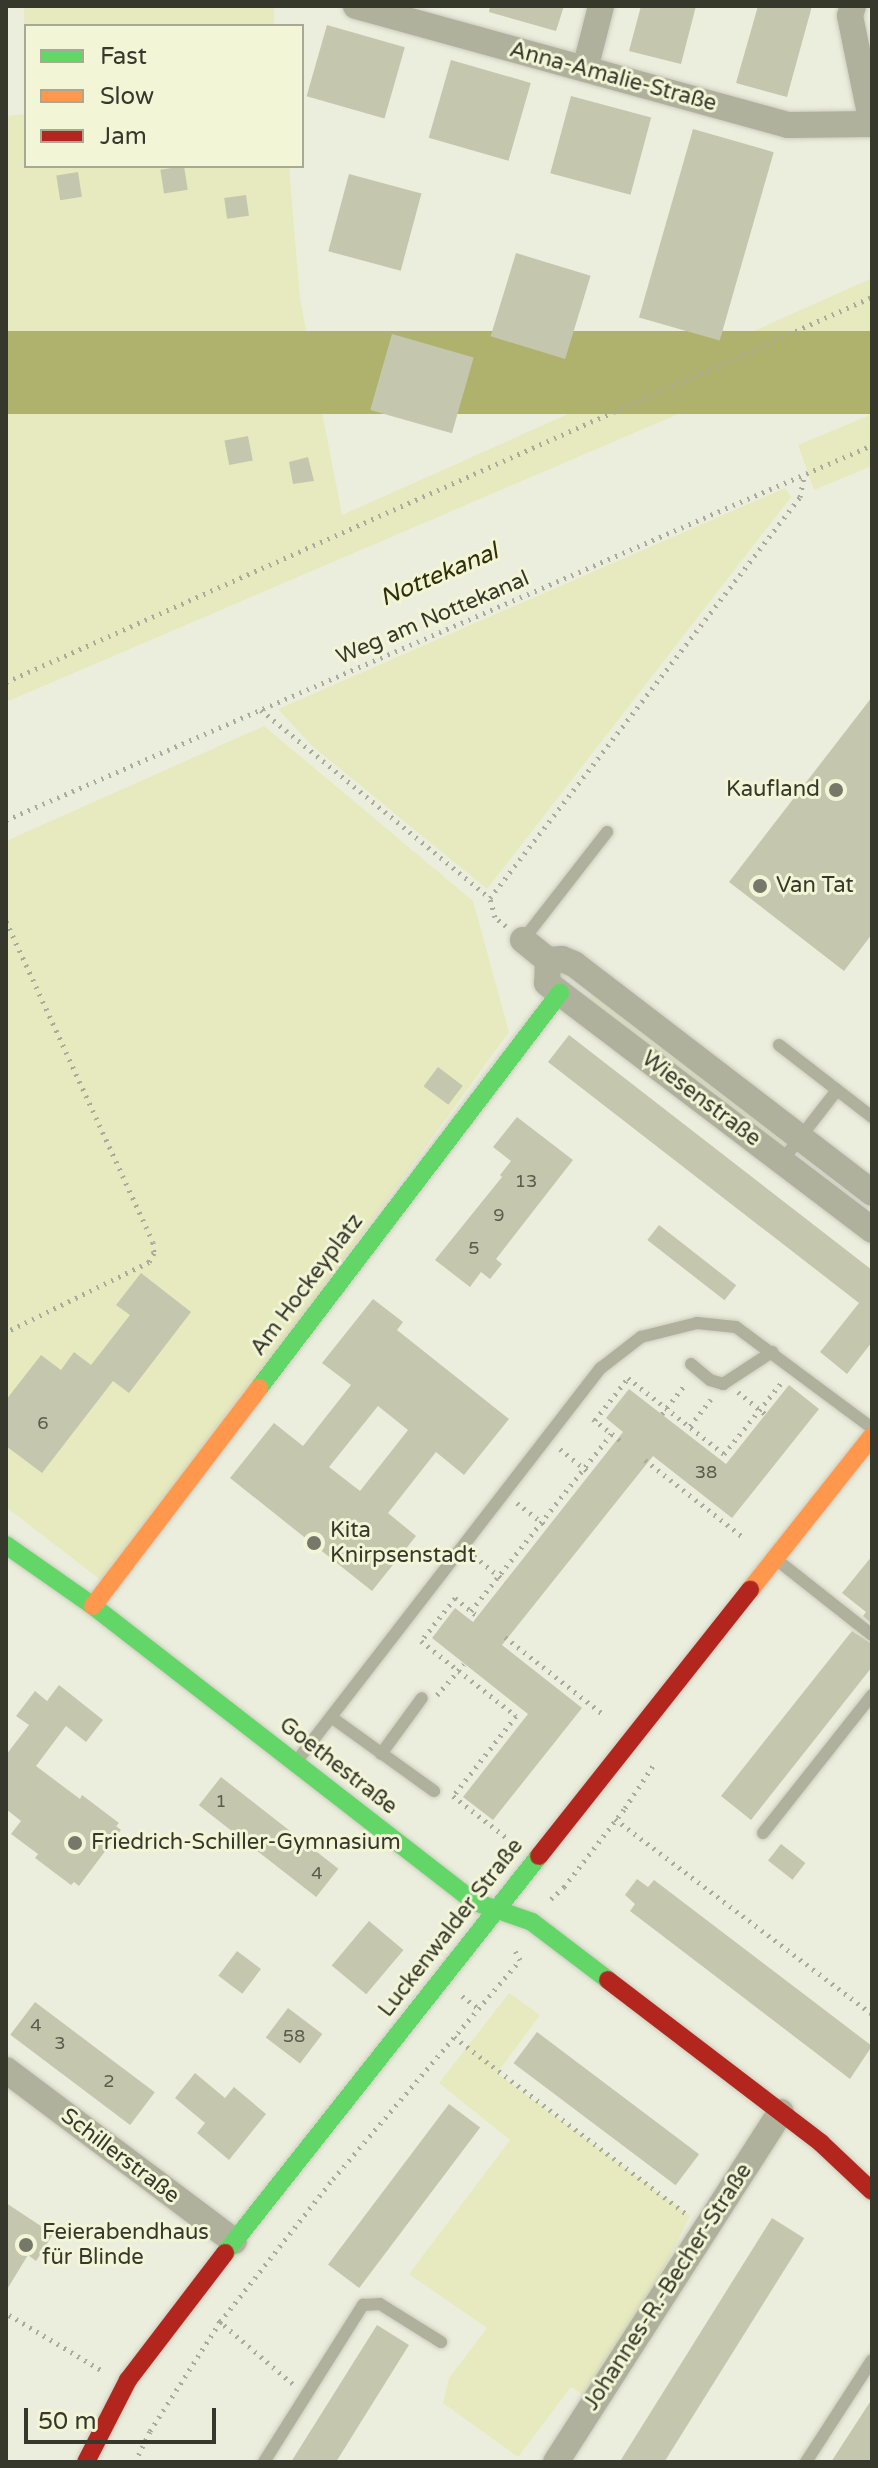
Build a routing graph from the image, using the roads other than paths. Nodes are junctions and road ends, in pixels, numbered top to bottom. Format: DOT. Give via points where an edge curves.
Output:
graph roads {
  1 [pos="356,6"];
  2 [pos="601,6"];
  3 [pos="853,6"];
  4 [pos="585,69"];
  5 [pos="872,123"];
  6 [pos="607,832"];
  7 [pos="523,940"];
  8 [pos="548,960"];
  9 [pos="560,993"];
  10 [pos="779,1045"];
  11 [pos="837,1090"];
  12 [pos="872,1117"];
  13 [pos="800,1138"];
  14 [pos="782,1161"];
  15 [pos="872,1193"];
  16 [pos="872,1230"];
  17 [pos="772,1352"];
  18 [pos="694,1367"];
  19 [pos="872,1428"];
  20 [pos="872,1436"];
  21 [pos="6,1545"];
  22 [pos="775,1558"];
  23 [pos="93,1606"];
  24 [pos="872,1635"];
  25 [pos="872,1695"];
  26 [pos="422,1698"];
  27 [pos="331,1717"];
  28 [pos="381,1754"];
  29 [pos="295,1764"];
  30 [pos="434,1791"];
  31 [pos="763,1833"];
  32 [pos="496,1910"];
  33 [pos="6,2070"];
  34 [pos="781,2112"];
  35 [pos="869,2181"];
  36 [pos="234,2241"];
  37 [pos="441,2342"];
  38 [pos="872,2360"];
  39 [pos="86,2462"];
  40 [pos="264,2462"];
  41 [pos="556,2462"];
  42 [pos="806,2462"];
  1 -- 4 [label="street, Anna-Amalie-Straße"];
  2 -- 4 [label="street"];
  3 -- 5 [label="street" via="850,16"];
  4 -- 5 [label="street, Anna-Amalie-Straße" via="788,125"];
  6 -- 7 [label="lane"];
  7 -- 8 [label="street, Wiesenstraße"];
  8 -- 9 [label="street" via="547,983"];
  8 -- 13 [label="street, Wiesenstraße" via="574,964"];
  9 -- 14 [label="street, Wiesenstraße"];
  9 -- 23 [label="street, Am Hockeyplatz"];
  10 -- 11 [label="lane"];
  11 -- 12 [label="lane"];
  11 -- 13 [label="lane"];
  13 -- 14 [label="lane"];
  13 -- 15 [label="street, Wiesenstraße"];
  14 -- 16 [label="street, Wiesenstraße"];
  17 -- 18 [label="lane" via="725,1384"];
  17 -- 19 [label="lane"];
  17 -- 27 [label="lane" via="736,1327 697,1323 641,1337 612,1357"];
  20 -- 22 [label="street, Luckenwalder Straße"];
  21 -- 23 [label="street, Goethestraße"];
  22 -- 24 [label="lane"];
  22 -- 32 [label="street, Luckenwalder Straße"];
  23 -- 29 [label="street, Goethestraße"];
  25 -- 31 [label="lane"];
  26 -- 28 [label="lane"];
  27 -- 28 [label="lane"];
  27 -- 29 [label="lane"];
  28 -- 30 [label="lane"];
  29 -- 32 [label="street, Goethestraße" via="475,1902"];
  32 -- 34 [label="street, Goethestraße" via="532,1922"];
  32 -- 36 [label="street, Luckenwalder Straße"];
  33 -- 36 [label="street, Schillerstraße"];
  34 -- 35 [label="street, Goethestraße"];
  34 -- 41 [label="street, Johannes-R.-Becher-Straße"];
  36 -- 39 [label="street, Luckenwalder Straße" via="128,2380"];
  37 -- 40 [label="lane" via="380,2304 369,2302 360,2308"];
  38 -- 42 [label="lane"];
}
